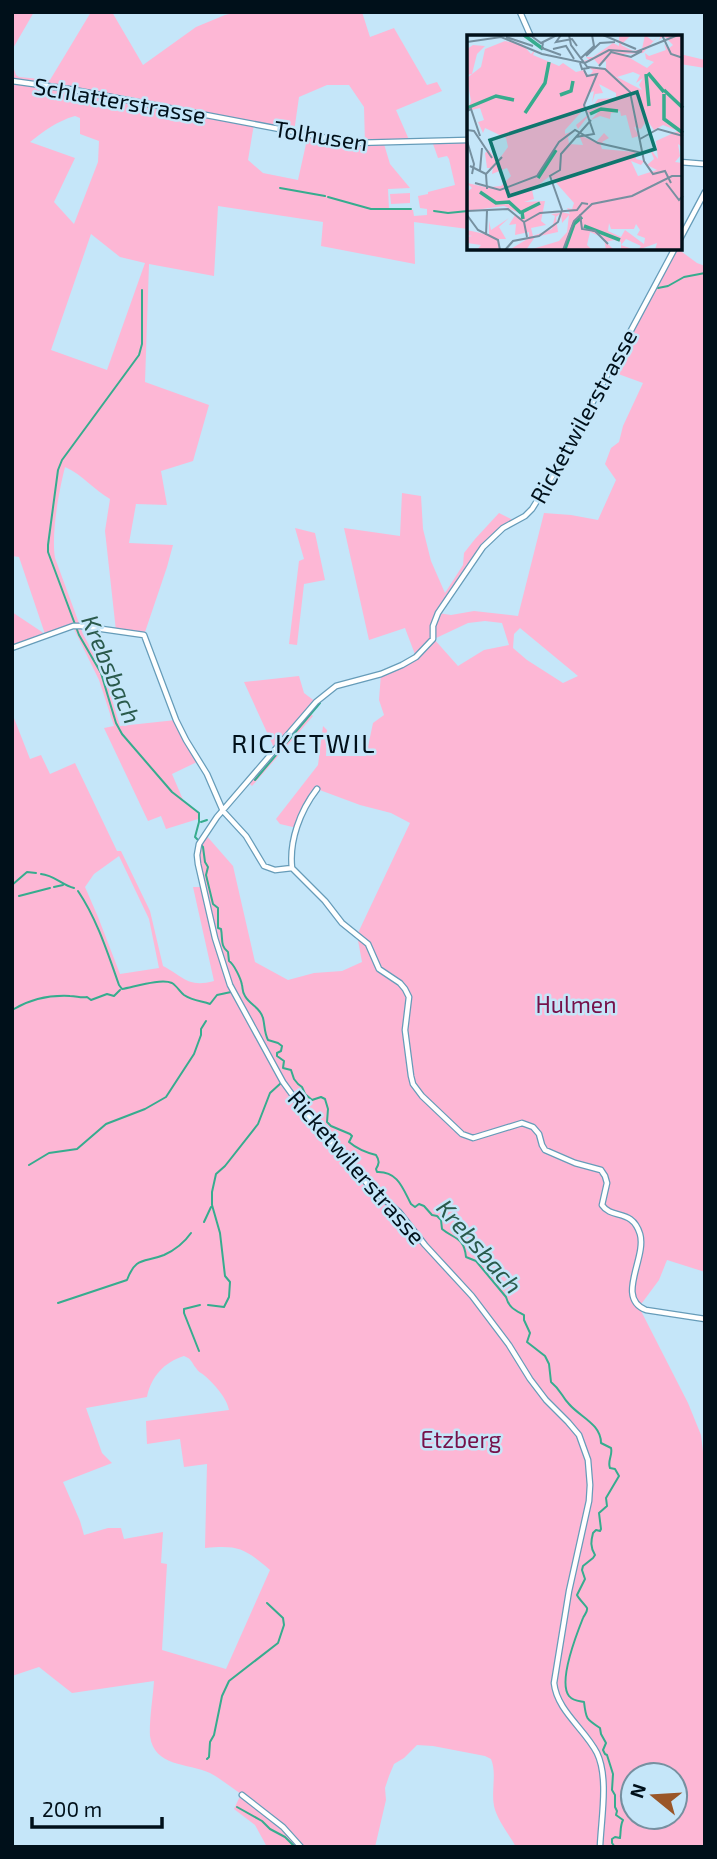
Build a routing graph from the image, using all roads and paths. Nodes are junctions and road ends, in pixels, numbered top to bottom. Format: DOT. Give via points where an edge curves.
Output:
graph roads {
  1 [pos="520,12"];
  2 [pos="530,35"];
  3 [pos="12,81"];
  4 [pos="228,119"];
  5 [pos="467,140"];
  6 [pos="682,162"];
  7 [pos="705,164"];
  8 [pos="705,192"];
  9 [pos="682,235"];
  10 [pos="674,250"];
  11 [pos="12,648"];
  12 [pos="317,789"];
  13 [pos="223,811"];
  14 [pos="292,868"];
  15 [pos="705,1319"];
  16 [pos="242,1795"];
  17 [pos="301,1847"];
  18 [pos="600,1847"];
  1 -- 2 [label="street"];
  3 -- 4 [label="street, Schlatterstrasse"];
  4 -- 5 [label="street, Tolhusen" via="356,144"];
  6 -- 7 [label="street"];
  8 -- 9 [label="street"];
  10 -- 13 [label="street, Ricketwilerstrasse" via="532,509 483,547 438,613 433,639 426,648 394,669 340,684 325,694"];
  11 -- 13 [label="street" via="73,626 144,635 176,720"];
  12 -- 14 [label="street" via="297,828"];
  13 -- 14 [label="street" via="264,866"];
  13 -- 18 [label="street, Ricketwilerstrasse" via="199,844 200,874 230,985 283,1082 371,1188 399,1212 472,1296 538,1390 579,1435 588,1460 589,1501 554,1683 559,1702 601,1764"];
  14 -- 15 [label="street" via="342,923 368,944 379,968 405,989 411,1076 422,1096 462,1134 481,1137 522,1123 533,1127 545,1150 601,1170 607,1183 602,1205 633,1221 642,1244 633,1300 646,1310"];
  16 -- 17 [label="street"];
}
